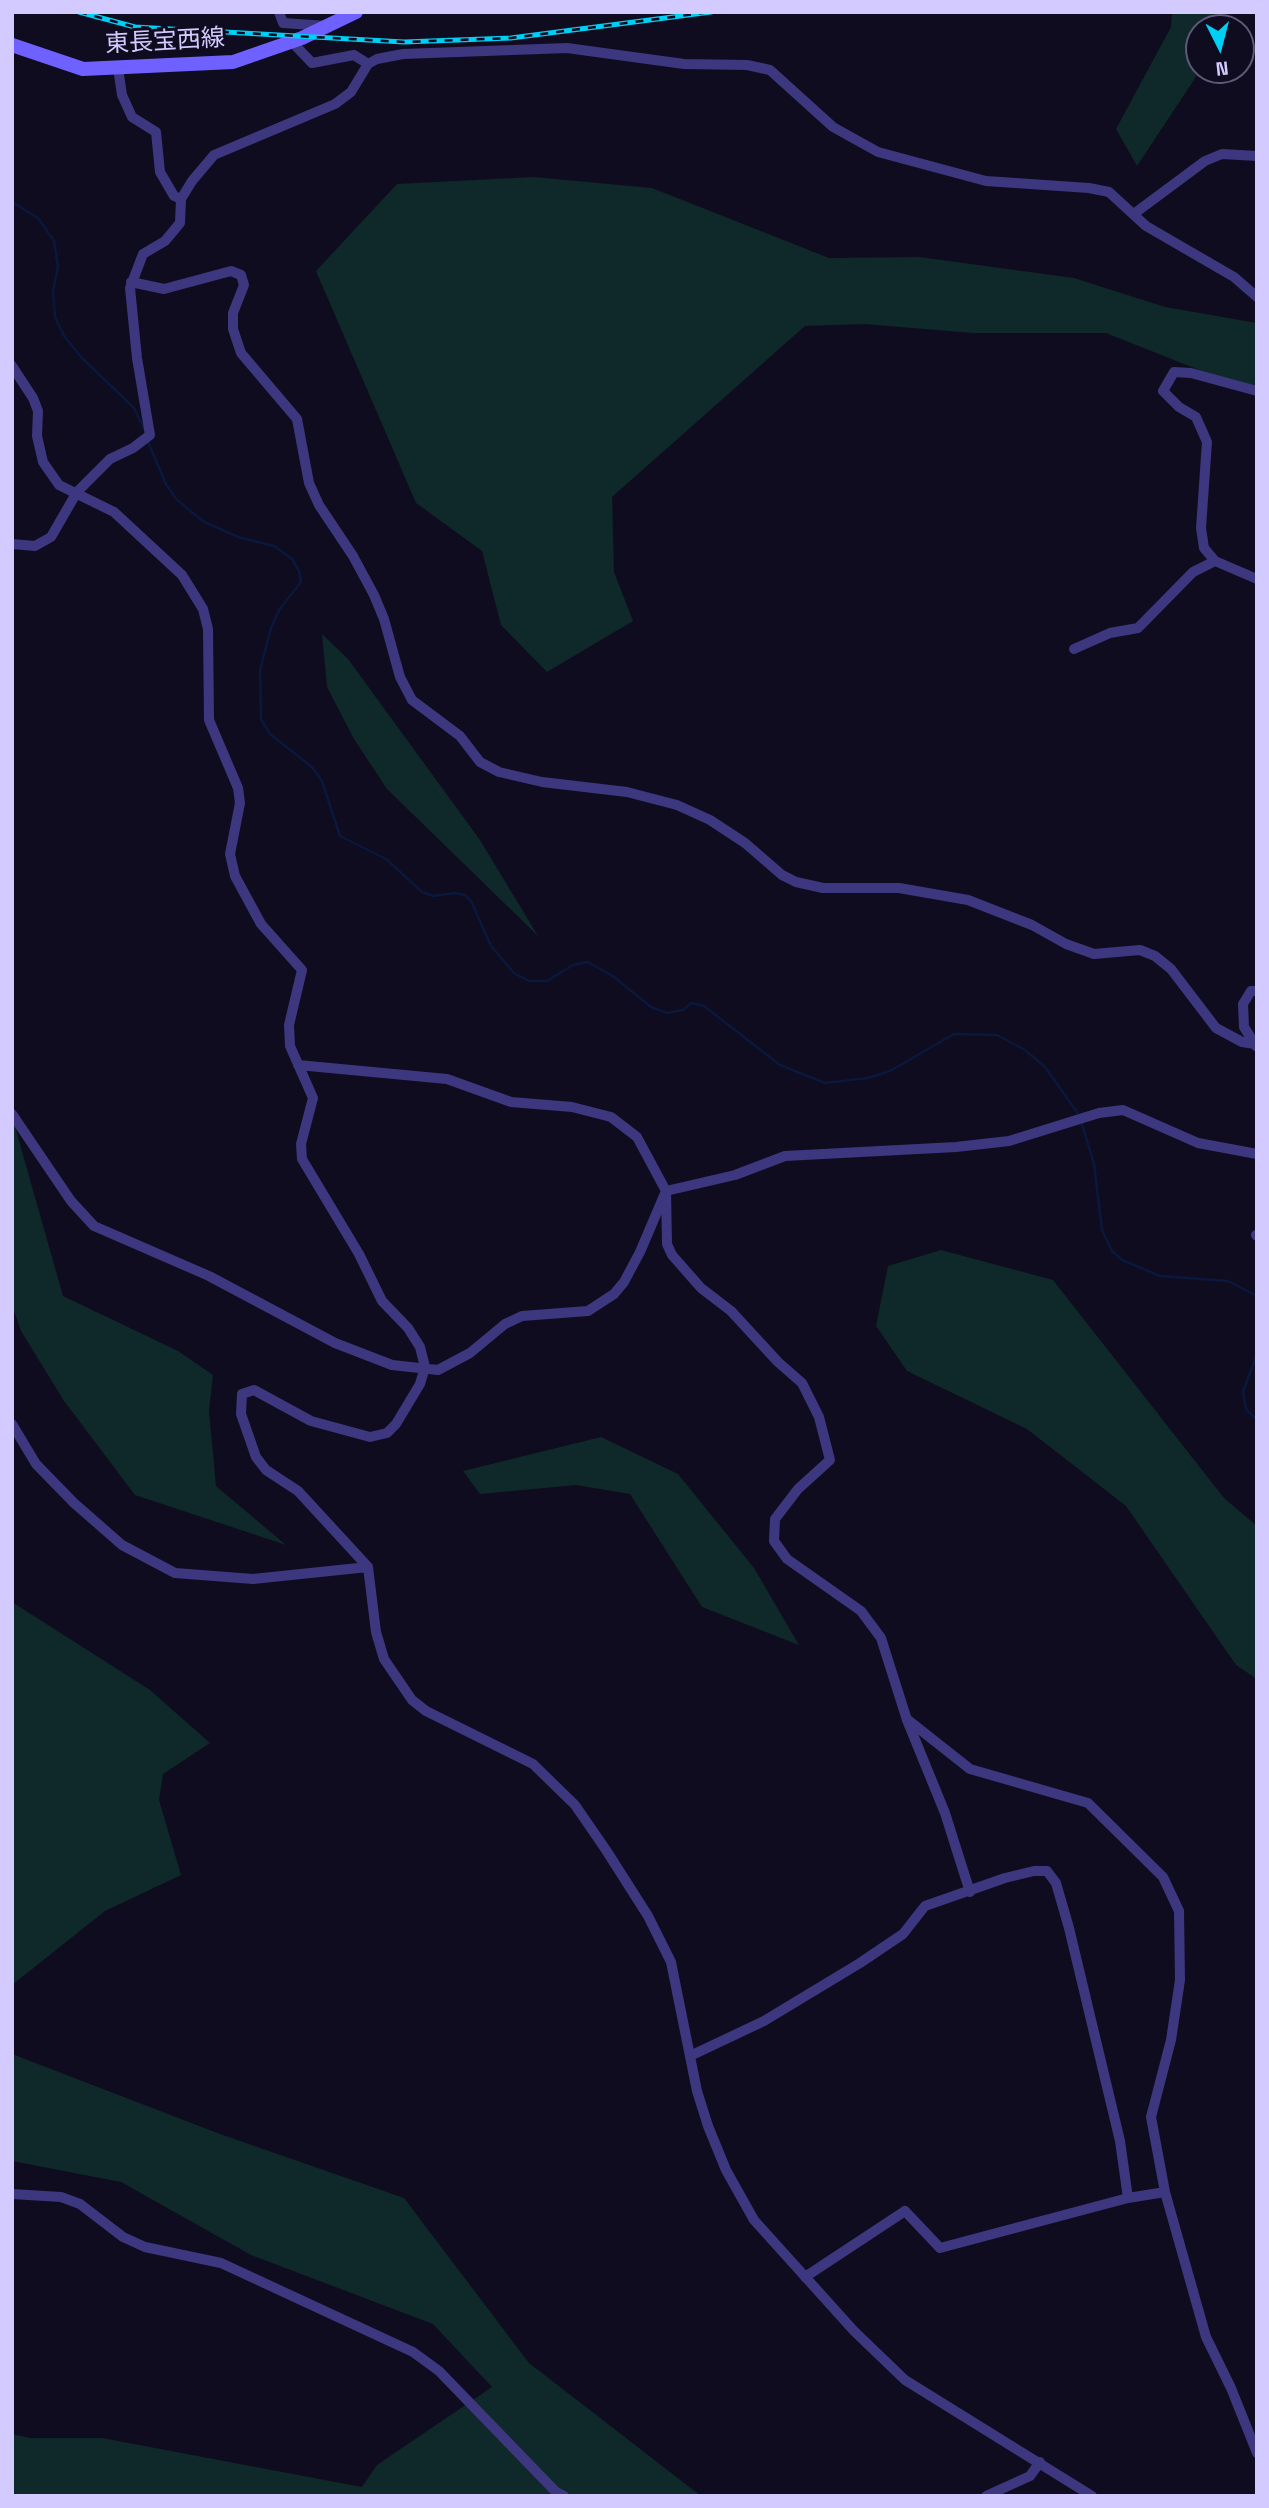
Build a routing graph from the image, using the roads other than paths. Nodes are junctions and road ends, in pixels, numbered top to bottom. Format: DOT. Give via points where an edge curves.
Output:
graph roads {
  1 [pos="279,12"];
  2 [pos="356,12"];
  3 [pos="331,26"];
  4 [pos="292,42"];
  5 [pos="12,45"];
  6 [pos="368,64"];
  7 [pos="118,68"];
  8 [pos="1257,156"];
  9 [pos="181,199"];
  10 [pos="1135,213"];
  11 [pos="131,282"];
  12 [pos="1257,297"];
  13 [pos="12,366"];
  14 [pos="1257,391"];
  15 [pos="77,492"];
  16 [pos="12,544"];
  17 [pos="1215,561"];
  18 [pos="1257,579"];
  19 [pos="1074,649"];
  20 [pos="1257,991"];
  21 [pos="1256,1045"];
  22 [pos="298,1065"];
  23 [pos="12,1114"];
  24 [pos="1257,1154"];
  25 [pos="666,1191"];
  26 [pos="425,1367"];
  27 [pos="12,1424"];
  28 [pos="368,1567"];
  29 [pos="907,1720"];
  30 [pos="970,1892"];
  31 [pos="690,2056"];
  32 [pos="1165,2192"];
  33 [pos="12,2194"];
  34 [pos="1128,2198"];
  35 [pos="805,2277"];
  36 [pos="1257,2453"];
  37 [pos="1040,2462"];
  38 [pos="564,2496"];
  39 [pos="986,2496"];
  40 [pos="1092,2496"];
  1 -- 3 [label="street" via="283,23"];
  2 -- 3 [label="main road, 東長宝西線"];
  3 -- 4 [label="main road, 東長宝西線"];
  4 -- 6 [label="street" via="312,63 354,55"];
  4 -- 7 [label="main road, 東長宝西線" via="233,62"];
  5 -- 7 [label="main road, 東長宝西線" via="67,65"];
  6 -- 9 [label="street" via="351,92 335,104 214,155"];
  6 -- 10 [label="street" via="403,54 567,48 684,64 747,65 770,70 833,127 878,152 986,181 1109,192"];
  7 -- 9 [label="street" via="122,95 132,117 156,132 160,172 174,196"];
  8 -- 10 [label="street" via="1222,154 1206,161"];
  9 -- 11 [label="street" via="180,223 165,241 143,254"];
  10 -- 12 [label="street" via="1146,226 1234,277"];
  11 -- 15 [label="street" via="135,346 150,435 110,459"];
  11 -- 21 [label="street" via="164,289 231,271 241,275 244,285 233,313 241,353 297,419 309,483 374,595 400,677 412,700 460,736 480,762 499,772 542,782 627,792 677,805 719,826 796,882 823,888 899,888 968,900 1094,954 1140,950 1171,969 1216,1028"];
  13 -- 15 [label="street" via="38,411 43,462 59,485"];
  14 -- 17 [label="street" via="1174,372 1163,391 1196,417 1208,442 1201,528 1204,548"];
  15 -- 16 [label="street" via="51,537 35,546"];
  15 -- 22 [label="street" via="114,512 160,553 182,575 203,609 208,629 209,720 239,795 230,854 235,876 261,924 302,970 289,1025 290,1046"];
  17 -- 18 [label="street"];
  17 -- 19 [label="street" via="1193,572 1138,628 1110,633"];
  20 -- 21 [label="street" via="1251,991 1243,1004 1244,1027"];
  22 -- 25 [label="street" via="447,1079 511,1102 572,1107 611,1117 637,1137"];
  22 -- 26 [label="street" via="313,1098 301,1144 302,1159 383,1301 420,1347"];
  23 -- 26 [label="street" via="71,1201 94,1226 209,1276 335,1343 392,1365"];
  24 -- 25 [label="street" via="1198,1143 1123,1110 1098,1113 1009,1141 785,1156 735,1175"];
  25 -- 26 [label="street" via="624,1282 614,1294 588,1311 522,1316 455,1362 438,1370"];
  25 -- 29 [label="street" via="667,1244 672,1255 802,1383 819,1417 830,1460 775,1518 774,1541 787,1559 861,1611 881,1638"];
  26 -- 28 [label="street" via="396,1424 387,1433 370,1437 311,1421 254,1390 242,1394 239,1401 260,1463 298,1491"];
  27 -- 28 [label="street" via="36,1464 74,1503 122,1545 175,1573 253,1579"];
  28 -- 31 [label="street" via="384,1659 412,1700 533,1764 575,1805 606,1850 671,1962"];
  29 -- 30 [label="street" via="945,1813"];
  29 -- 32 [label="street" via="971,1769 1088,1803 1163,1877 1179,1911 1180,1980 1171,2040 1151,2117"];
  30 -- 31 [label="street" via="925,1906 903,1934 859,1964 764,2021"];
  30 -- 34 [label="street" via="1034,1871 1047,1871 1056,1883 1120,2141"];
  31 -- 35 [label="street" via="708,2126 744,2207"];
  32 -- 34 [label="street"];
  32 -- 36 [label="street" via="1206,2337"];
  33 -- 38 [label="street" via="61,2197 80,2204 123,2237 145,2247 221,2263 413,2353 439,2371"];
  34 -- 35 [label="street" via="940,2248 905,2211"];
  35 -- 37 [label="street" via="905,2380"];
  37 -- 39 [label="street" via="1030,2476"];
  37 -- 40 [label="street"];
}
